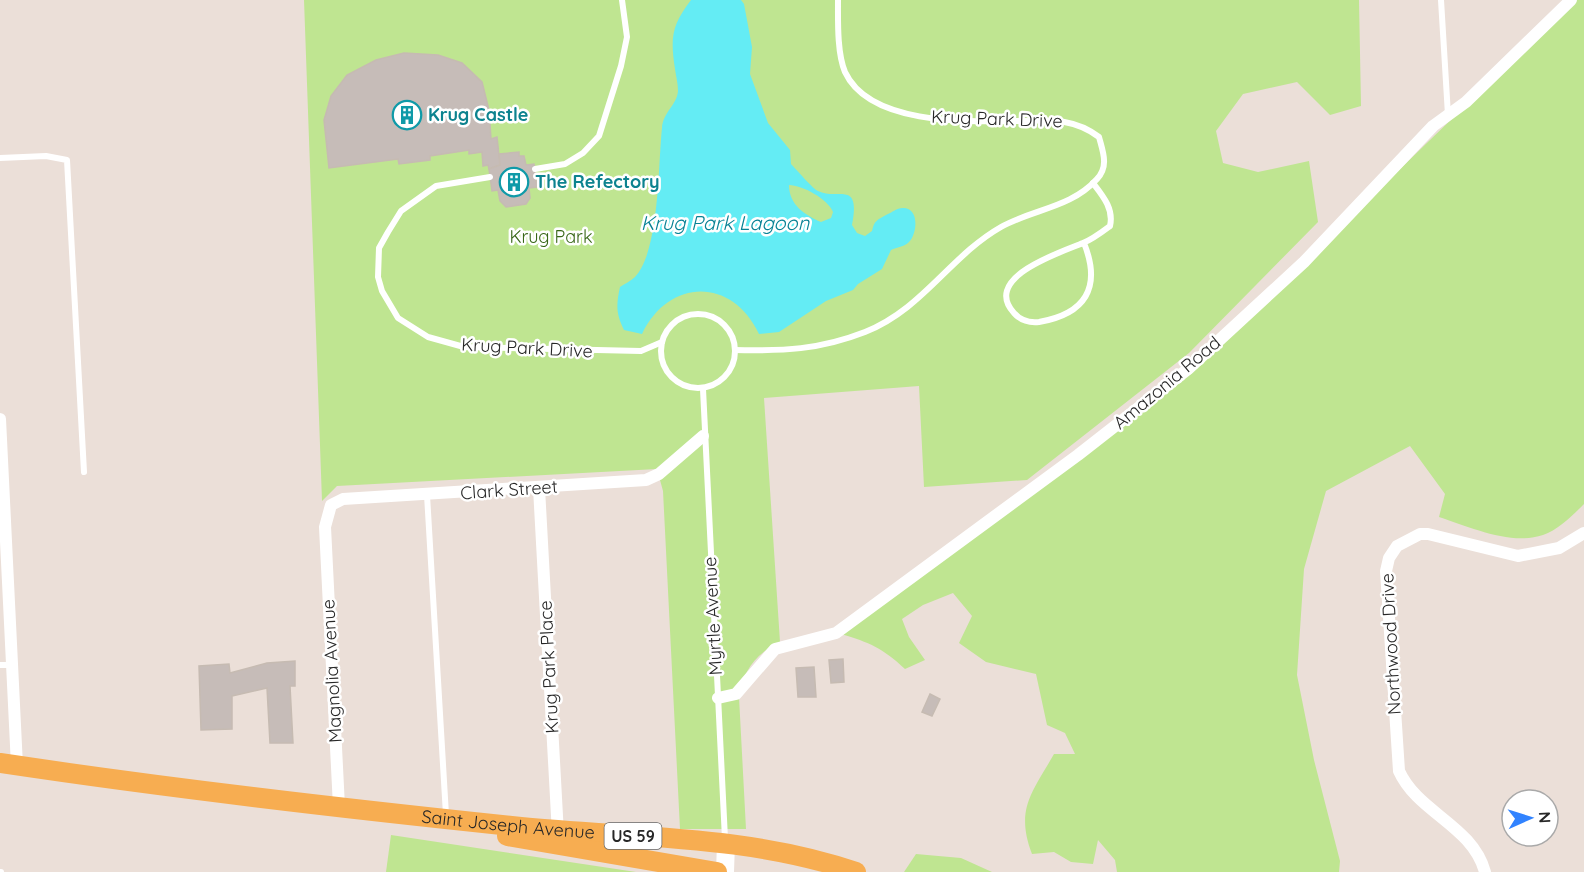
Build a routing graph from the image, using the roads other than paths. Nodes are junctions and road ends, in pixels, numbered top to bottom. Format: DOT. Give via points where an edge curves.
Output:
graph roads {
  1 [pos="622,0"];
  2 [pos="838,0"];
  3 [pos="1441,0"];
  4 [pos="1570,0"];
  5 [pos="1448,116"];
  6 [pos="0,158"];
  7 [pos="535,169"];
  8 [pos="490,177"];
  9 [pos="1093,183"];
  10 [pos="1084,243"];
  11 [pos="662,342"];
  12 [pos="735,350"];
  13 [pos="702,389"];
  14 [pos="0,419"];
  15 [pos="703,436"];
  16 [pos="84,472"];
  17 [pos="539,488"];
  18 [pos="427,495"];
  19 [pos="3,520"];
  20 [pos="1584,533"];
  21 [pos="326,535"];
  22 [pos="6,665"];
  23 [pos="718,698"];
  24 [pos="8,765"];
  25 [pos="339,807"];
  26 [pos="407,816"];
  27 [pos="447,819"];
  28 [pos="558,839"];
  29 [pos="726,843"];
  30 [pos="717,872"];
  31 [pos="725,872"];
  32 [pos="856,872"];
  33 [pos="1485,872"];
  1 -- 7 [label="lane" via="627,37 599,136 584,153 565,164"];
  2 -- 9 [label="lane, Krug Park Drive" via="845,71 856,90 881,105 938,120 1072,122 1099,137 1106,159"];
  3 -- 5 [label="lane"];
  4 -- 5 [label="street, Amazonia Road"];
  5 -- 23 [label="street, Amazonia Road" via="1433,126 1304,262 1188,369 1004,511 836,633 775,649 736,694"];
  6 -- 16 [label="lane" via="46,156 67,160"];
  8 -- 11 [label="lane, Krug Park Drive" via="436,186 401,211 379,248 378,277 398,318 428,337 464,347 641,351"];
  9 -- 10 [label="lane" via="1112,217 1110,226"];
  9 -- 12 [label="lane, Krug Park Drive" via="1082,194 1053,208 1000,227 914,304 875,327 790,351"];
  10 -- 10 [label="lane" via="1029,266 1011,284 1009,308 1019,319 1035,322 1064,316 1078,307 1088,292 1090,264"];
  11 -- 12 [label="lane" via="672,324 702,314 722,322 734,340"];
  11 -- 13 [label="lane" via="661,357 670,376 688,388"];
  12 -- 13 [label="lane" via="726,376 716,385"];
  13 -- 15 [label="lane, Myrtle Avenue"];
  14 -- 19 [label="street"];
  15 -- 17 [label="street, Clark Street" via="659,474 646,480"];
  15 -- 23 [label="lane, Myrtle Avenue"];
  17 -- 18 [label="street, Clark Street"];
  17 -- 28 [label="street, Krug Park Place"];
  18 -- 21 [label="street, Clark Street" via="343,499 331,505"];
  18 -- 27 [label="lane"];
  19 -- 22 [label="street"];
  20 -- 33 [label="street, Northwood Drive" via="1558,548 1518,555 1441,535 1420,534 1397,546 1389,558 1387,602 1399,771 1407,788 1465,836"];
  21 -- 25 [label="street, Magnolia Avenue"];
  22 -- 24 [label="street"];
  23 -- 29 [label="lane, Myrtle Avenue"];
  24 -- 25 [label="main road, Saint Joseph Avenue / US 59"];
  25 -- 26 [label="main road, Saint Joseph Avenue / US 59"];
  26 -- 27 [label="main road, Saint Joseph Avenue / US 59"];
  26 -- 28 [label="main road, Saint Joseph Avenue / US 59"];
  27 -- 28 [label="main road, Saint Joseph Avenue / US 59"];
  28 -- 29 [label="main road, Saint Joseph Avenue / US 59"];
  28 -- 30 [label="main road, Saint Joseph Avenue / US 59"];
  29 -- 31 [label="street"];
  29 -- 32 [label="main road, Saint Joseph Avenue / US 59" via="813,859"];
}
